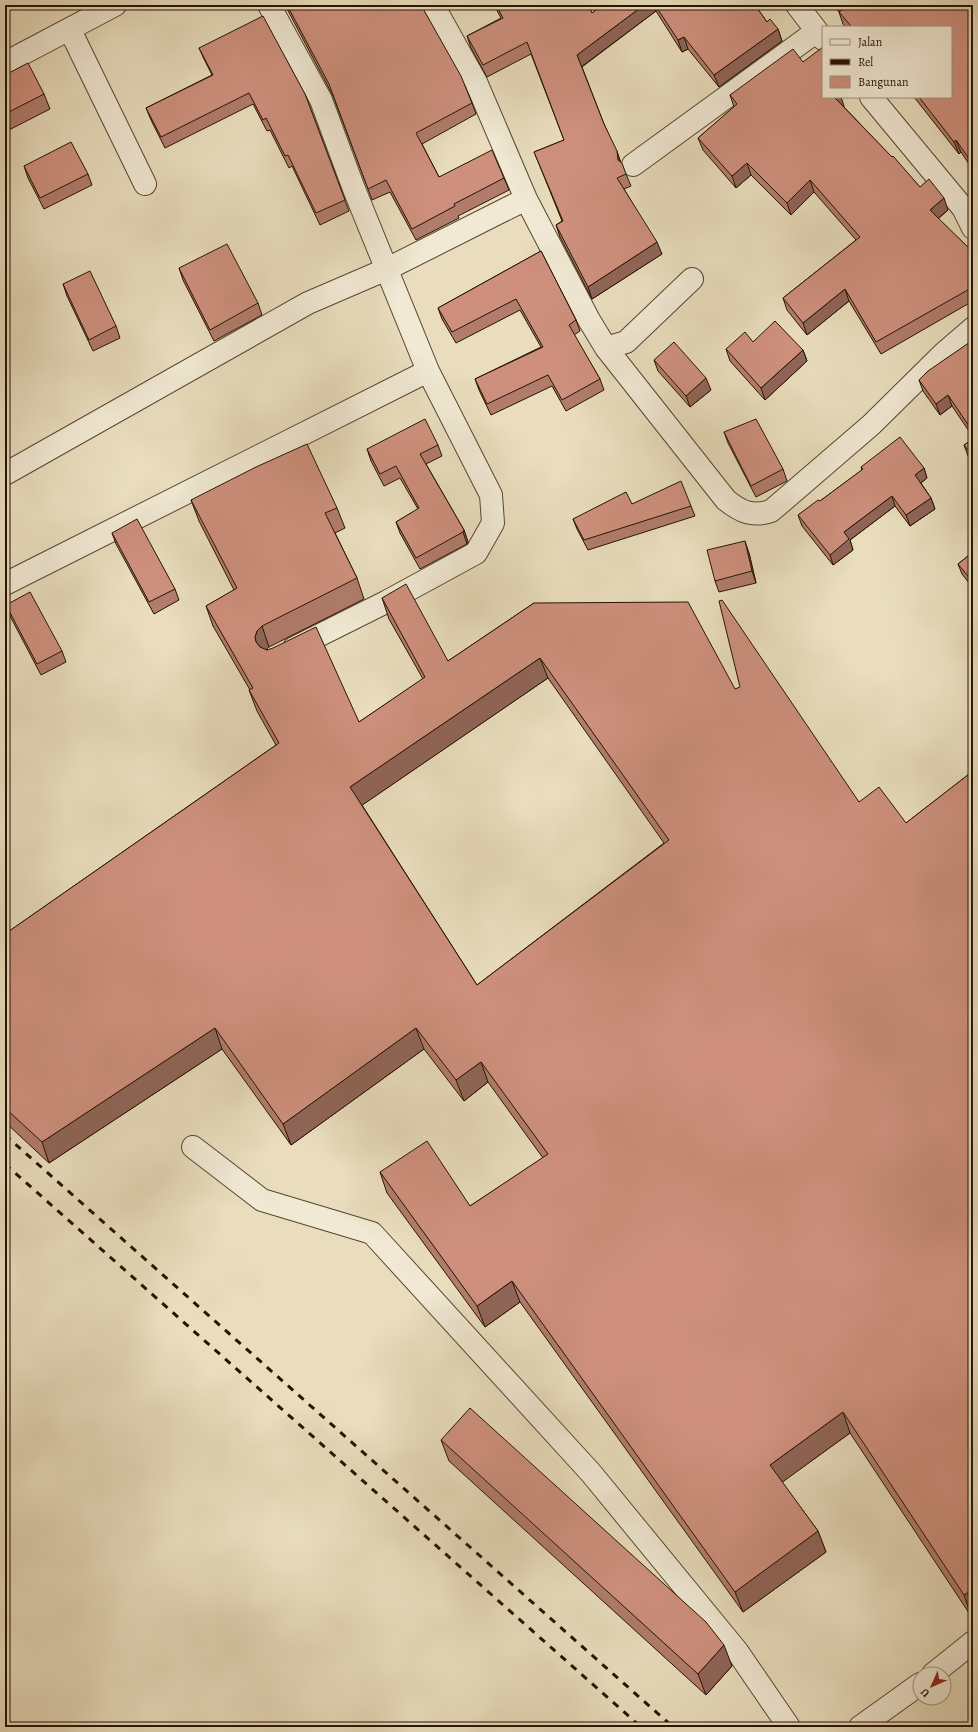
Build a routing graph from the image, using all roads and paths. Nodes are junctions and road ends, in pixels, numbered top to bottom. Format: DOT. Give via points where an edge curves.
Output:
graph roads {
  1 [pos="115,5"];
  2 [pos="269,5"];
  3 [pos="433,5"];
  4 [pos="796,5"];
  5 [pos="70,30"];
  6 [pos="820,35"];
  7 [pos="5,63"];
  8 [pos="872,98"];
  9 [pos="633,165"];
  10 [pos="145,184"];
  11 [pos="526,198"];
  12 [pos="973,228"];
  13 [pos="387,269"];
  14 [pos="692,279"];
  15 [pos="973,328"];
  16 [pos="606,348"];
  17 [pos="428,371"];
  18 [pos="5,474"];
  19 [pos="5,584"];
  20 [pos="275,658"];
  21 [pos="193,1147"];
  22 [pos="973,1642"];
  23 [pos="973,1658"];
  24 [pos="943,1666"];
  25 [pos="952,1666"];
  26 [pos="912,1690"];
  27 [pos="789,1727"];
  28 [pos="860,1727"];
  1 -- 5 [label="street"];
  2 -- 13 [label="street" via="321,100"];
  3 -- 11 [label="street" via="476,82"];
  4 -- 6 [label="street"];
  5 -- 7 [label="street"];
  5 -- 10 [label="street"];
  6 -- 9 [label="street"];
  8 -- 12 [label="street" via="963,208"];
  11 -- 13 [label="street"];
  11 -- 16 [label="street"];
  13 -- 17 [label="street"];
  13 -- 18 [label="street" via="308,303"];
  14 -- 16 [label="street" via="626,342"];
  15 -- 16 [label="street" via="871,425 771,511 759,515 739,511 726,500"];
  17 -- 19 [label="street"];
  17 -- 20 [label="street" via="491,495 493,522 476,553"];
  21 -- 27 [label="street" via="262,1200 372,1233 591,1473 737,1651"];
  22 -- 24 [label="street"];
  23 -- 25 [label="street"];
  26 -- 28 [label="street"];
}
